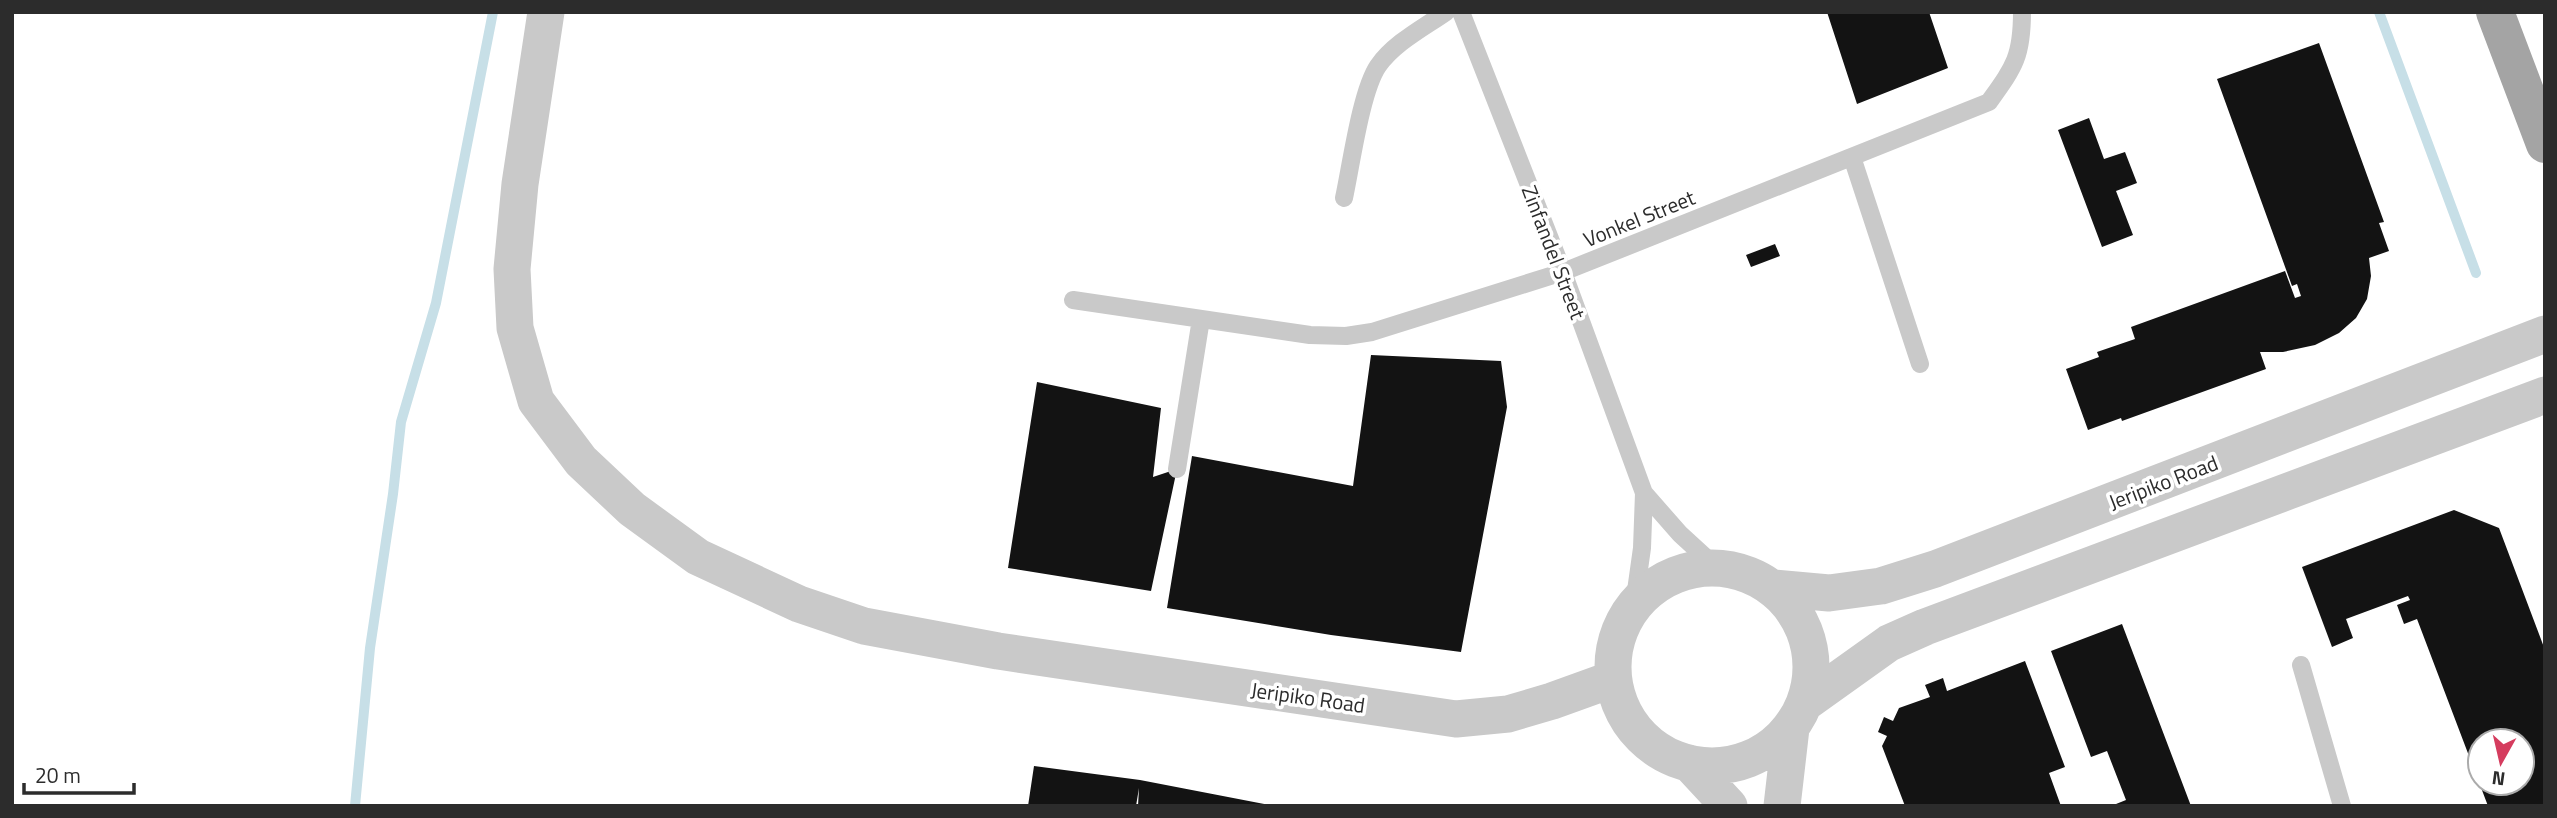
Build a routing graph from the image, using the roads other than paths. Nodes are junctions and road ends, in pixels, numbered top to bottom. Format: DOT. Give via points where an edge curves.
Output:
graph roads {
  1 [pos="547,12"];
  2 [pos="1446,12"];
  3 [pos="1461,12"];
  4 [pos="2022,12"];
  5 [pos="2495,12"];
  6 [pos="2545,144"];
  7 [pos="1852,157"];
  8 [pos="1344,198"];
  9 [pos="1563,272"];
  10 [pos="1073,300"];
  11 [pos="1201,319"];
  12 [pos="2545,334"];
  13 [pos="1920,364"];
  14 [pos="2545,395"];
  15 [pos="1177,469"];
  16 [pos="1644,493"];
  17 [pos="1716,567"];
  18 [pos="1774,588"];
  19 [pos="1634,605"];
  20 [pos="2301,665"];
  21 [pos="1613,679"];
  22 [pos="1798,715"];
  23 [pos="1689,763"];
  24 [pos="1729,806"];
  25 [pos="1782,806"];
  26 [pos="2343,806"];
  1 -- 21 [label="street, Jeripiko Road" via="520,184 512,269 514,328 536,401 581,461 632,509 698,557 799,604 864,626 998,651 1456,719 1508,714"];
  2 -- 8 [label="lane" via="1403,41 1378,66 1367,88"];
  3 -- 9 [label="lane, Zinfandel Street"];
  4 -- 7 [label="lane, Vonkel Street" via="2015,66 1989,103"];
  5 -- 6 [label="main road"];
  7 -- 9 [label="lane, Vonkel Street"];
  7 -- 13 [label="lane"];
  9 -- 11 [label="lane, Vonkel Street" via="1346,336"];
  9 -- 16 [label="lane, Zinfandel Street"];
  10 -- 11 [label="lane, Vonkel Street"];
  11 -- 15 [label="lane"];
  12 -- 18 [label="street, Jeripiko Road" via="1935,569 1881,586 1829,593"];
  14 -- 22 [label="street" via="1925,627 1889,643"];
  16 -- 17 [label="lane, Zinfandel Street"];
  16 -- 19 [label="lane, Zinfandel Street"];
  17 -- 18 [label="street" via="1747,573"];
  17 -- 19 [label="street" via="1671,576"];
  18 -- 22 [label="street" via="1795,611 1808,640 1812,672"];
  19 -- 21 [label="street" via="1613,652"];
  20 -- 26 [label="lane"];
  21 -- 23 [label="street" via="1621,707 1638,733 1661,752"];
  22 -- 23 [label="street" via="1771,747 1745,760 1718,766"];
  22 -- 25 [label="street"];
  23 -- 24 [label="street"];
}
